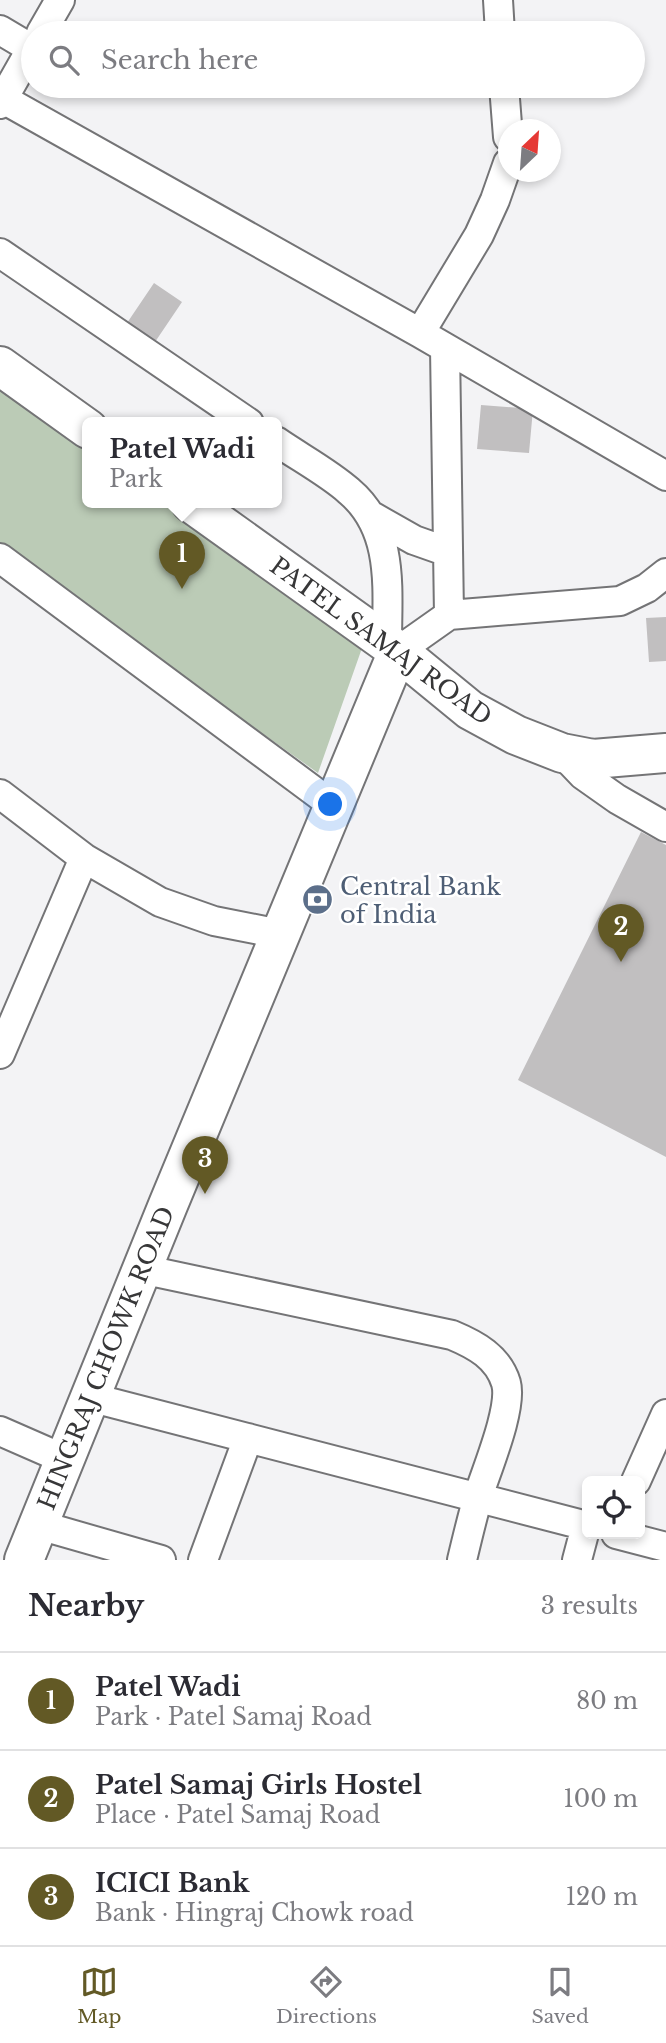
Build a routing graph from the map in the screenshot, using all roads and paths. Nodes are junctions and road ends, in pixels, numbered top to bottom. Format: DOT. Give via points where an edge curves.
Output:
graph roads {
  1 [pos="60,0"];
  2 [pos="498,0"];
  3 [pos="48,21"];
  4 [pos="499,21"];
  5 [pos="0,30"];
  6 [pos="21,38"];
  7 [pos="21,67"];
  8 [pos="506,98"];
  9 [pos="1,101"];
  10 [pos="508,119"];
  11 [pos="502,182"];
  12 [pos="0,253"];
  13 [pos="420,333"];
  14 [pos="445,348"];
  15 [pos="0,366"];
  16 [pos="240,417"];
  17 [pos="82,425"];
  18 [pos="282,445"];
  19 [pos="666,476"];
  20 [pos="198,508"];
  21 [pos="370,515"];
  22 [pos="448,552"];
  23 [pos="0,558"];
  24 [pos="660,583"];
  25 [pos="449,615"];
  26 [pos="392,648"];
  27 [pos="562,753"];
  28 [pos="666,753"];
  29 [pos="0,794"];
  30 [pos="334,806"];
  31 [pos="666,827"];
  32 [pos="84,858"];
  33 [pos="280,934"];
  34 [pos="0,1054"];
  35 [pos="141,1269"];
  36 [pos="89,1397"];
  37 [pos="666,1414"];
  38 [pos="0,1431"];
  39 [pos="248,1438"];
  40 [pos="64,1459"];
  41 [pos="638,1476"];
  42 [pos="478,1498"];
  43 [pos="39,1525"];
  44 [pos="582,1525"];
  45 [pos="583,1539"];
  46 [pos="635,1539"];
  47 [pos="666,1547"];
  48 [pos="24,1560"];
  49 [pos="161,1560"];
  50 [pos="203,1560"];
  51 [pos="461,1560"];
  52 [pos="577,1560"];
  1 -- 3 [label="street"];
  2 -- 4 [label="street"];
  5 -- 6 [label="street"];
  7 -- 9 [label="street"];
  8 -- 10 [label="street"];
  9 -- 13 [label="street"];
  11 -- 13 [label="street" via="479,235"];
  12 -- 16 [label="street"];
  13 -- 14 [label="street"];
  14 -- 19 [label="street"];
  14 -- 22 [label="street"];
  15 -- 17 [label="street"];
  18 -- 21 [label="street" via="349,491"];
  20 -- 26 [label="street, PATEL SAMAJ ROAD"];
  21 -- 22 [label="street" via="414,540"];
  21 -- 26 [label="street" via="383,547"];
  22 -- 25 [label="street"];
  23 -- 30 [label="street"];
  24 -- 25 [label="street" via="620,601"];
  25 -- 26 [label="street"];
  26 -- 27 [label="street, PATEL SAMAJ ROAD" via="470,710"];
  26 -- 30 [label="street, HINGRAJ CHOWK ROAD"];
  27 -- 28 [label="street, PATEL SAMAJ ROAD" via="593,759"];
  27 -- 31 [label="street" via="594,783"];
  29 -- 32 [label="street"];
  30 -- 33 [label="street, HINGRAJ CHOWK ROAD"];
  32 -- 33 [label="street" via="160,902 214,921"];
  32 -- 34 [label="street"];
  33 -- 35 [label="street, HINGRAJ CHOWK ROAD"];
  35 -- 36 [label="street, HINGRAJ CHOWK ROAD"];
  35 -- 42 [label="street" via="452,1335 476,1345 499,1366 507,1386 506,1409"];
  36 -- 39 [label="street"];
  36 -- 40 [label="street, HINGRAJ CHOWK ROAD"];
  37 -- 41 [label="street"];
  38 -- 40 [label="street"];
  39 -- 42 [label="street"];
  39 -- 50 [label="street"];
  40 -- 43 [label="street, HINGRAJ CHOWK ROAD"];
  42 -- 44 [label="street"];
  42 -- 51 [label="street"];
  43 -- 48 [label="street, HINGRAJ CHOWK ROAD"];
  43 -- 49 [label="street"];
  45 -- 52 [label="street"];
  46 -- 47 [label="street"];
}
